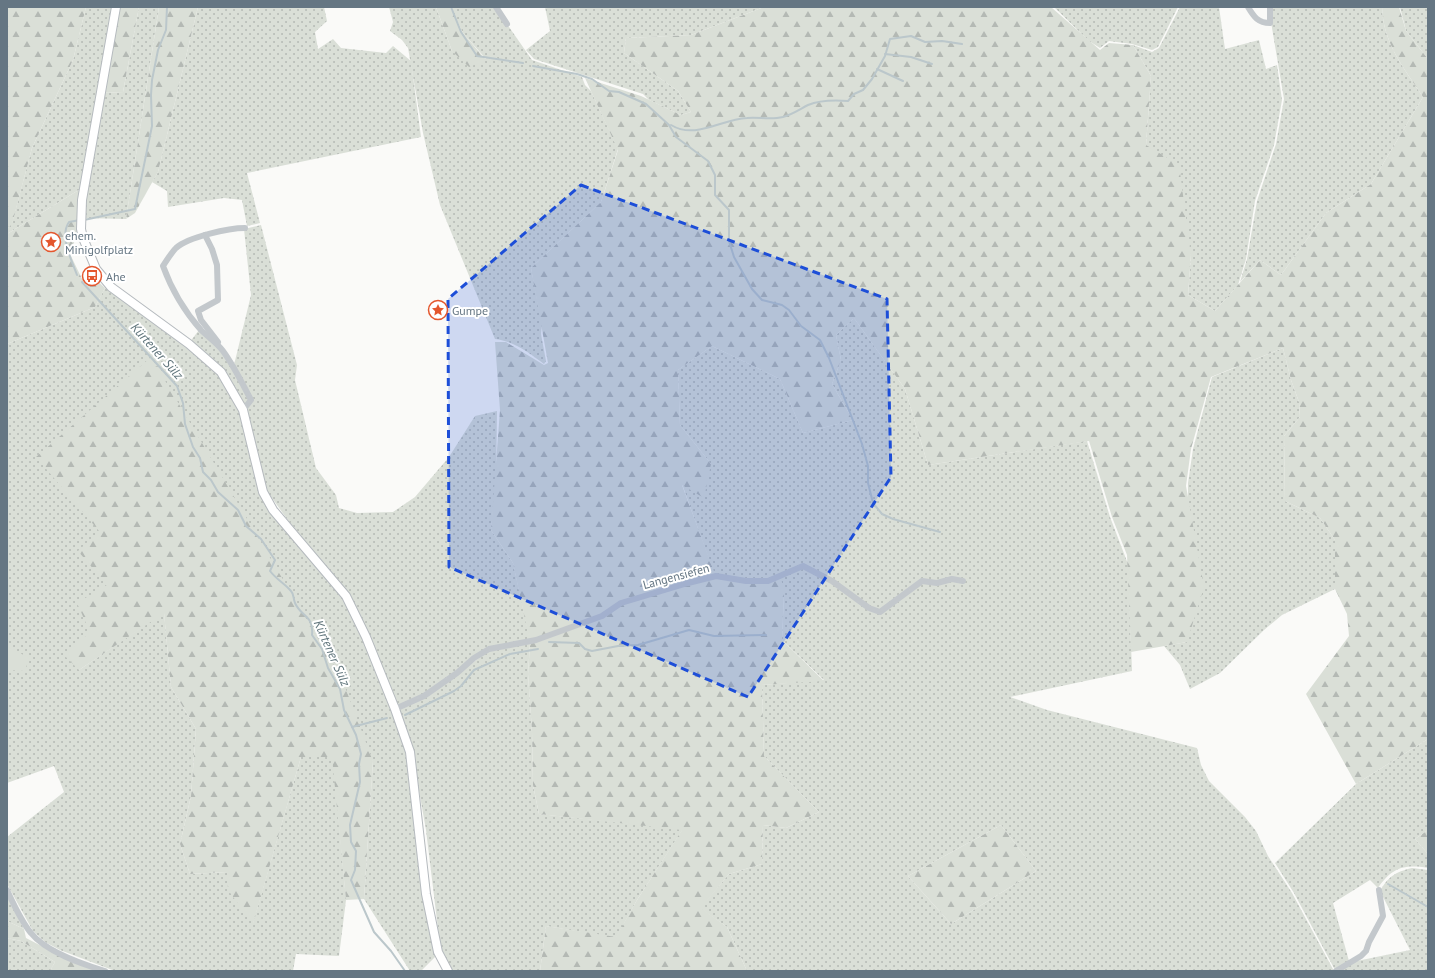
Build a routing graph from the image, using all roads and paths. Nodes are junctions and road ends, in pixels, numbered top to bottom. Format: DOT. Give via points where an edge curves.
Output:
graph roads {
  1 [pos="116,7"];
  2 [pos="496,7"];
  3 [pos="1248,7"];
  4 [pos="1270,7"];
  5 [pos="507,24"];
  6 [pos="245,228"];
  7 [pos="205,235"];
  8 [pos="223,350"];
  9 [pos="243,410"];
  10 [pos="963,581"];
  11 [pos="395,709"];
  12 [pos="7,890"];
  13 [pos="1378,890"];
  14 [pos="105,971"];
  15 [pos="448,971"];
  16 [pos="1336,971"];
  1 -- 9 [label="main road" via="81,214 81,229 90,258 106,282 189,344 221,372"];
  2 -- 5 [label="street"];
  3 -- 4 [label="street" via="1258,21 1270,23"];
  6 -- 7 [label="street" via="231,228"];
  7 -- 8 [label="street" via="217,265 218,300 198,311 201,320"];
  7 -- 8 [label="street" via="177,248 163,266 170,284 187,312 200,330"];
  8 -- 9 [label="street" via="251,400"];
  9 -- 11 [label="main road" via="263,492 273,510 346,596 366,637"];
  10 -- 11 [label="street, Langensiefen" via="922,581 880,612 869,608 832,581 803,566 768,580 746,581 716,576 621,603 602,616 536,640 489,648 424,696"];
  11 -- 15 [label="main road" via="410,752 426,894 438,952"];
  12 -- 14 [label="street" via="25,924 38,941 55,952"];
  13 -- 16 [label="street" via="1383,916 1366,951"];
}
